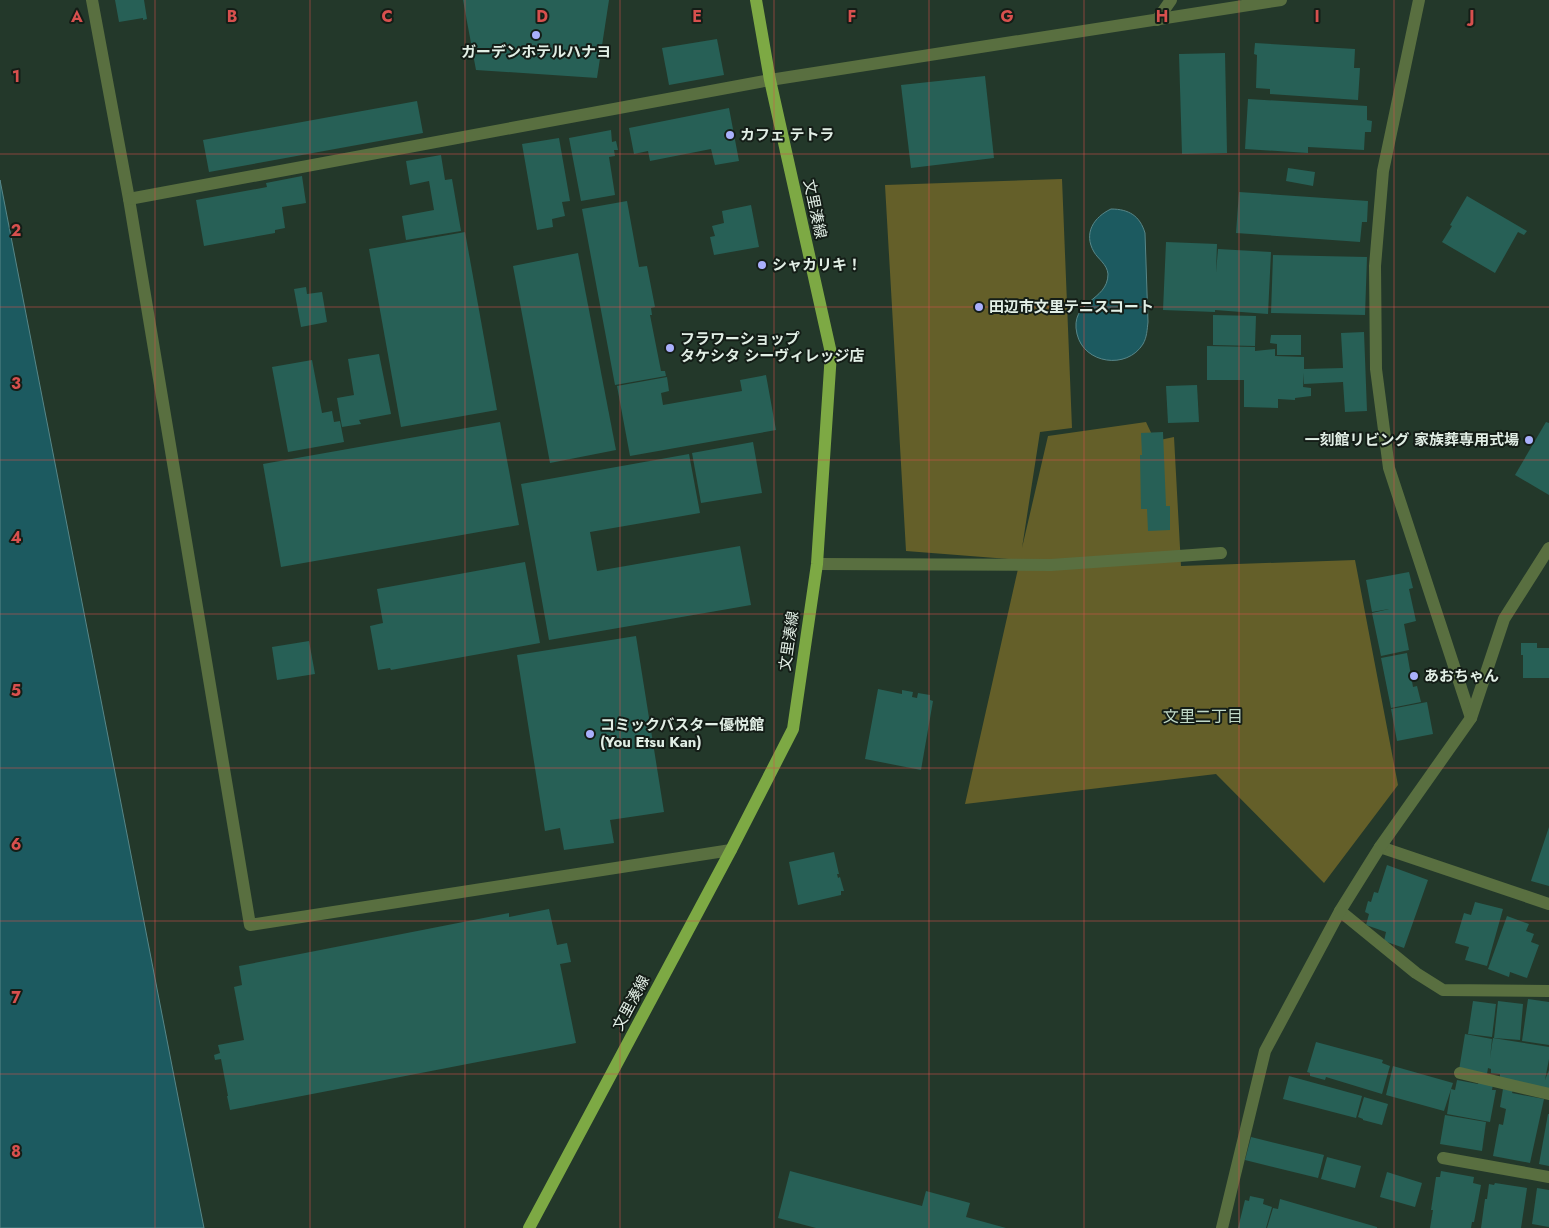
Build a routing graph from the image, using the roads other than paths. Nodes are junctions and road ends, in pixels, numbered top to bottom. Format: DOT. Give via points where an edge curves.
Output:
graph roads {
  1 [pos="92,0"];
  2 [pos="756,0"];
  3 [pos="1171,0"];
  4 [pos="1281,0"];
  5 [pos="1419,0"];
  6 [pos="1157,20"];
  7 [pos="770,80"];
  8 [pos="129,199"];
  9 [pos="1549,548"];
  10 [pos="1221,553"];
  11 [pos="817,564"];
  12 [pos="1471,718"];
  13 [pos="1380,847"];
  14 [pos="731,850"];
  15 [pos="1549,904"];
  16 [pos="1340,910"];
  17 [pos="1549,990"];
  18 [pos="1460,1074"];
  19 [pos="1549,1094"];
  20 [pos="1443,1158"];
  21 [pos="1549,1177"];
  22 [pos="529,1228"];
  23 [pos="1222,1228"];
  1 -- 8 [label="street"];
  2 -- 7 [label="main road, 文里湊線"];
  3 -- 6 [label="street"];
  4 -- 6 [label="street"];
  5 -- 12 [label="street" via="1383,171 1375,266 1376,369 1389,468"];
  6 -- 7 [label="street"];
  7 -- 8 [label="street"];
  7 -- 11 [label="main road, 文里湊線" via="831,353"];
  8 -- 14 [label="street" via="250,925"];
  9 -- 12 [label="street" via="1504,619"];
  10 -- 11 [label="street" via="1051,565"];
  11 -- 14 [label="main road, 文里湊線" via="793,729"];
  12 -- 13 [label="street"];
  13 -- 15 [label="street"];
  13 -- 16 [label="street"];
  14 -- 22 [label="main road, 文里湊線"];
  16 -- 17 [label="street" via="1416,974 1443,990"];
  16 -- 23 [label="street" via="1265,1051"];
  18 -- 19 [label="street"];
  20 -- 21 [label="street"];
}
